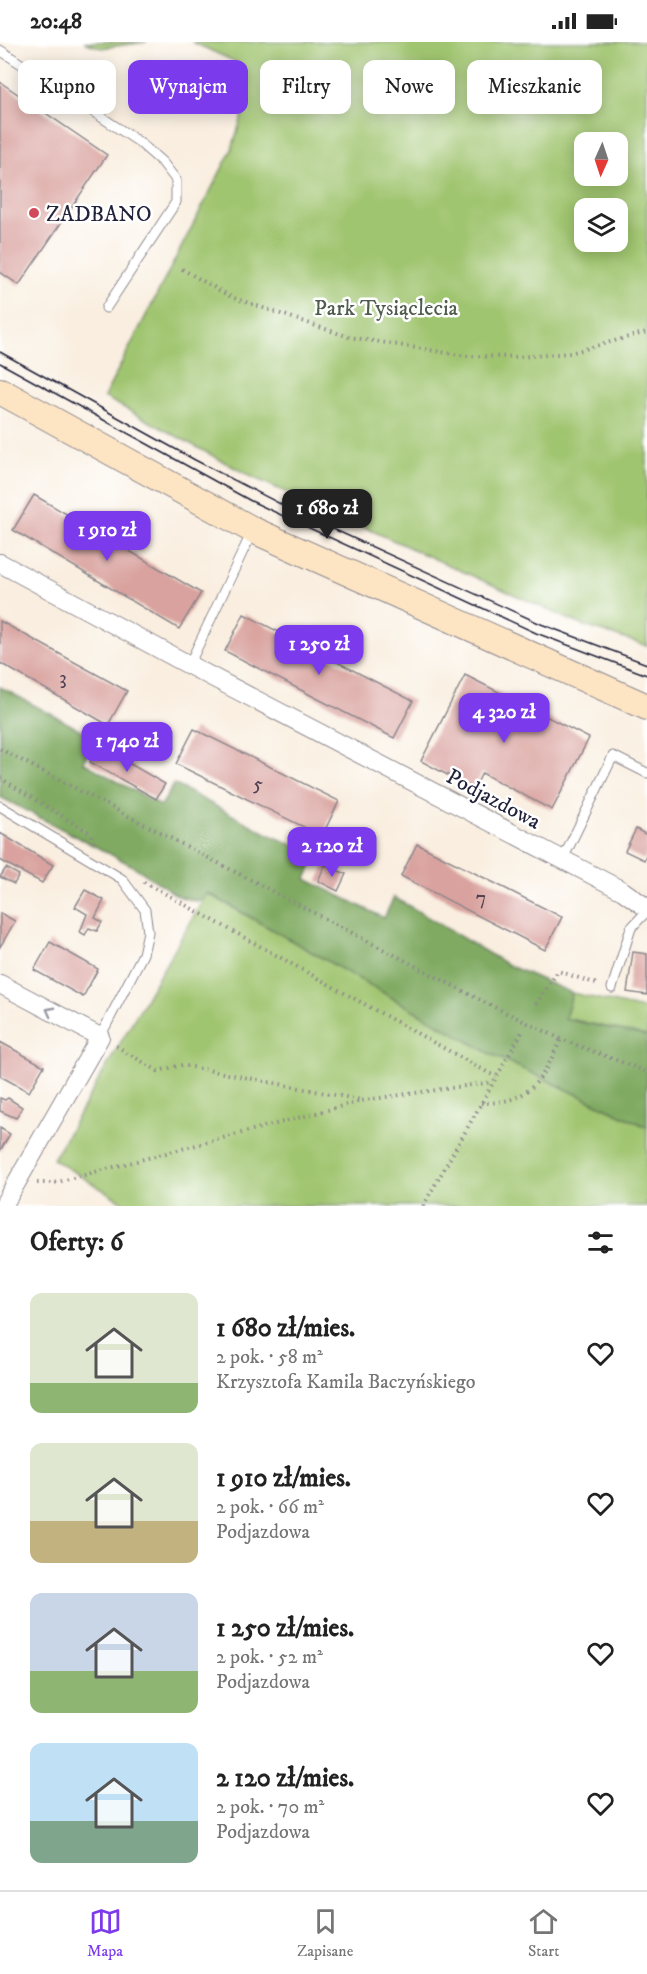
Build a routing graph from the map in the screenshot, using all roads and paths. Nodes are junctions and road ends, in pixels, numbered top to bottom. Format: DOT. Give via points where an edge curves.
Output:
graph roads {
  1 [pos="0,50"];
  2 [pos="182,269"];
  3 [pos="106,308"];
  4 [pos="647,332"];
  5 [pos="0,391"];
  6 [pos="253,530"];
  7 [pos="0,562"];
  8 [pos="189,665"];
  9 [pos="647,707"];
  10 [pos="0,749"];
  11 [pos="647,773"];
  12 [pos="0,778"];
  13 [pos="0,806"];
  14 [pos="100,853"];
  15 [pos="562,861"];
  16 [pos="135,876"];
  17 [pos="647,909"];
  18 [pos="0,984"];
  19 [pos="612,988"];
  20 [pos="536,1004"];
  21 [pos="522,1032"];
  22 [pos="100,1037"];
  23 [pos="561,1039"];
  24 [pos="647,1072"];
  25 [pos="496,1077"];
  26 [pos="492,1082"];
  27 [pos="365,1101"];
  28 [pos="481,1103"];
  29 [pos="16,1183"];
  30 [pos="3,1206"];
  31 [pos="423,1206"];
  1 -- 3 [label="lane" via="139,142 176,180 176,202"];
  2 -- 4 [label="path" via="231,297 349,337 466,356 570,353"];
  5 -- 6 [label="street"];
  6 -- 8 [label="lane"];
  6 -- 9 [label="street"];
  7 -- 8 [label="street, Podjazdowa"];
  8 -- 15 [label="street, Podjazdowa"];
  10 -- 23 [label="path"];
  11 -- 15 [label="lane" via="613,756"];
  12 -- 14 [label="path" via="90,833"];
  13 -- 22 [label="lane" via="122,879 145,910 148,932 144,954"];
  15 -- 17 [label="street, Podjazdowa" via="623,891"];
  16 -- 25 [label="path"];
  17 -- 19 [label="lane" via="631,928"];
  22 -- 18 [label="street, one-way"];
  19 -- 20 [label="path" via="558,971"];
  21 -- 25 [label="path"];
  22 -- 27 [label="path" via="158,1071 182,1065"];
  22 -- 29 [label="street"];
  23 -- 24 [label="path"];
  23 -- 28 [label="path" via="547,1067 515,1100"];
  25 -- 26 [label="path"];
  26 -- 27 [label="path"];
  26 -- 28 [label="path"];
  27 -- 29 [label="path" via="54,1183"];
  28 -- 31 [label="path"];
  29 -- 30 [label="street"];
}
